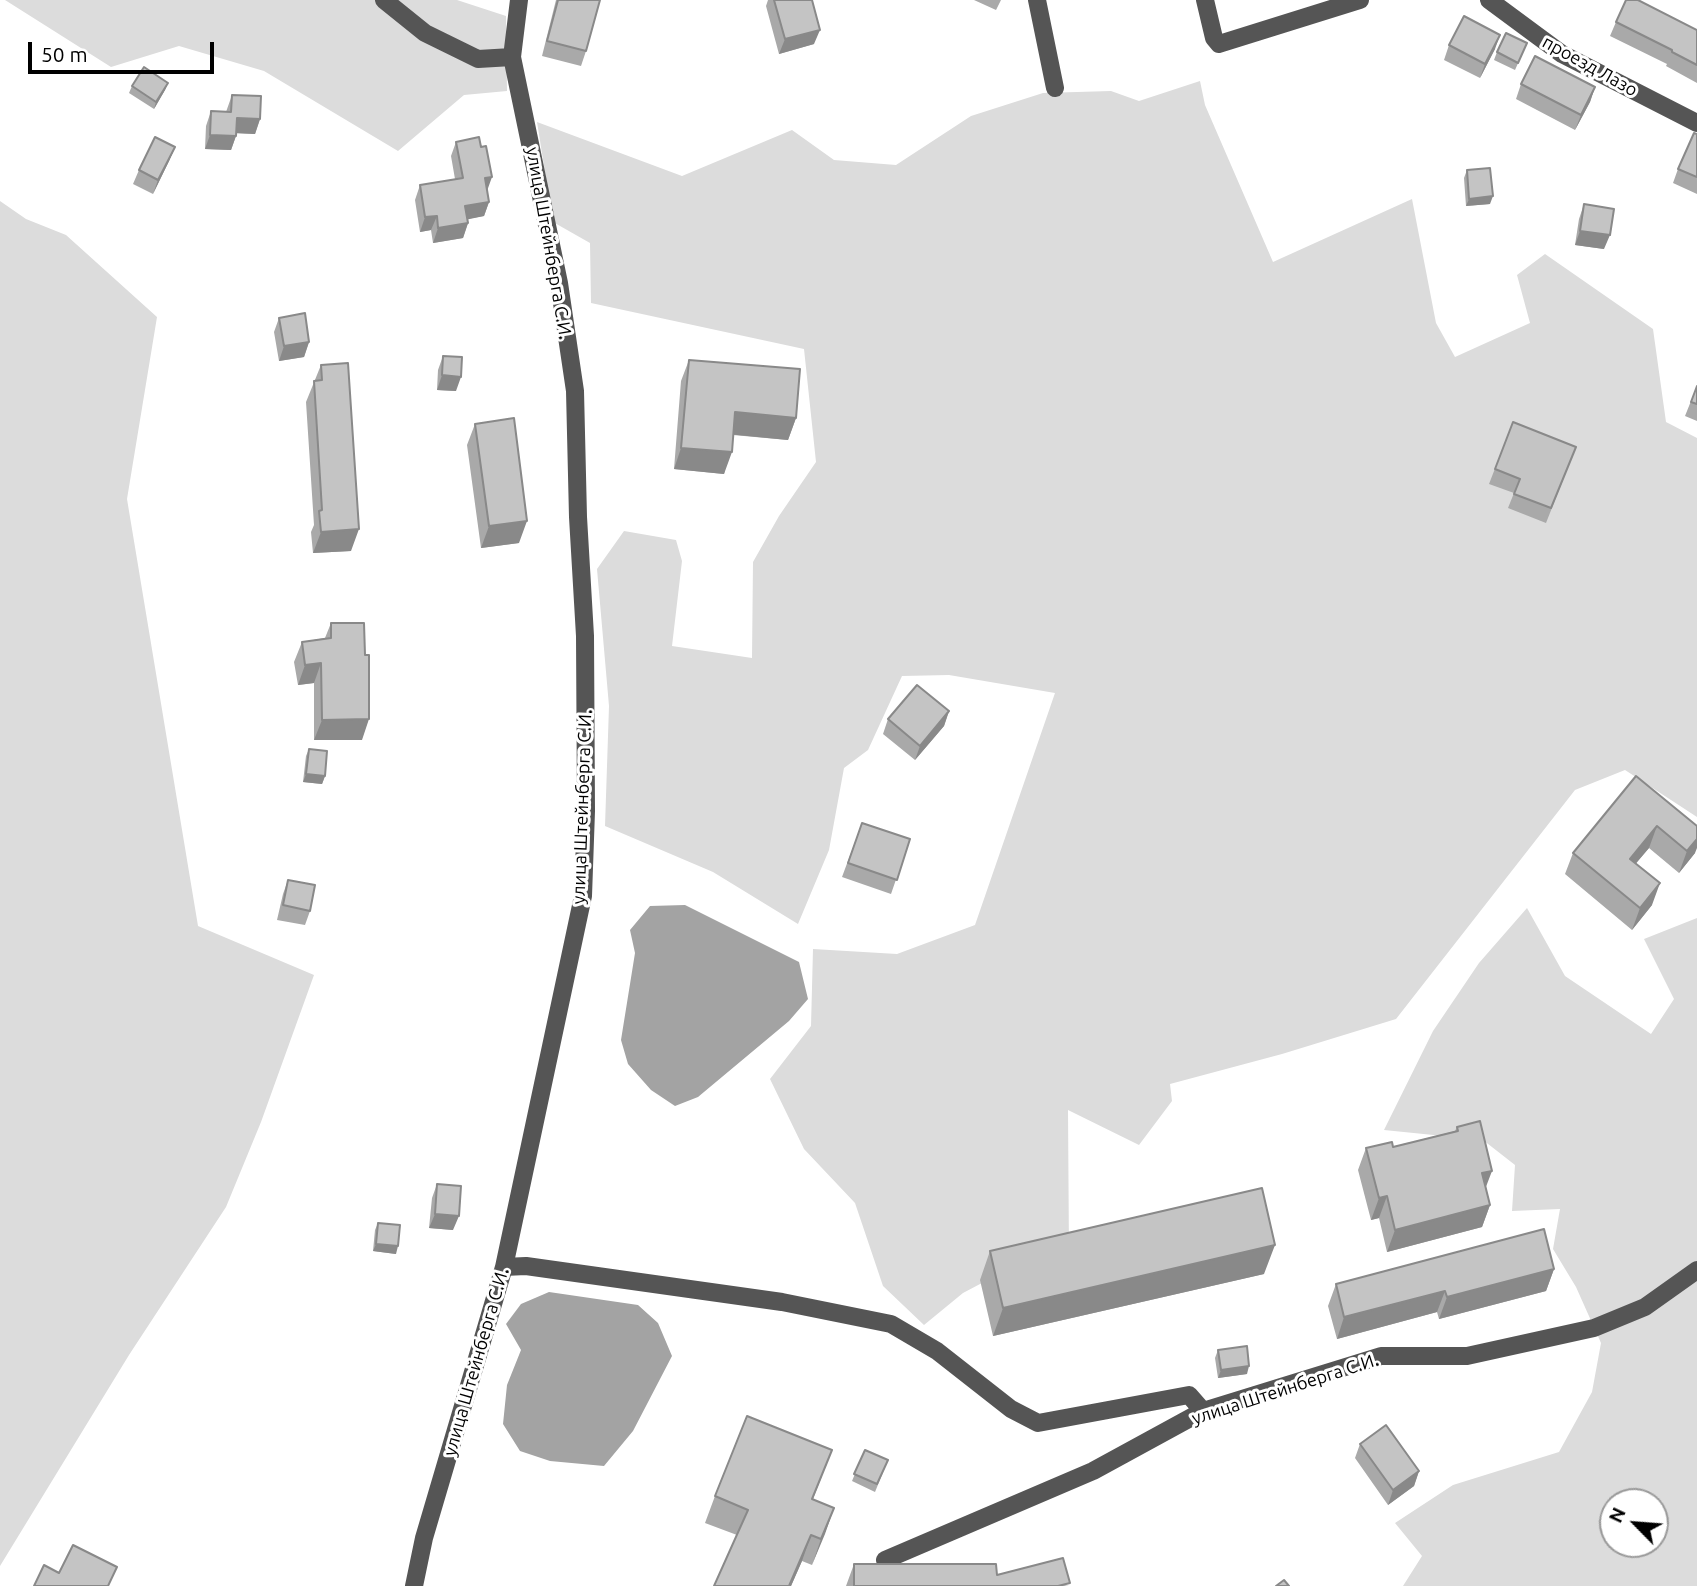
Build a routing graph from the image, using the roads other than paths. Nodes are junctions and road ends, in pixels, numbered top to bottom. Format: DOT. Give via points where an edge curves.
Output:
graph roads {
  1 [pos="384,0"];
  2 [pos="519,0"];
  3 [pos="1037,0"];
  4 [pos="1205,0"];
  5 [pos="1360,0"];
  6 [pos="1489,0"];
  7 [pos="512,57"];
  8 [pos="1055,88"];
  9 [pos="1697,123"];
  10 [pos="504,1267"];
  11 [pos="1697,1269"];
  12 [pos="1203,1411"];
  13 [pos="885,1559"];
  14 [pos="414,1586"];
  1 -- 7 [label="street" via="425,33 478,59"];
  2 -- 7 [label="street, улица Штейнберга С.И."];
  3 -- 8 [label="street"];
  4 -- 5 [label="street" via="1219,44"];
  6 -- 9 [label="street, проезд Лазо" via="1562,54"];
  7 -- 10 [label="street, улица Штейнберга С.И." via="559,283 575,391 585,636 586,811 583,896"];
  10 -- 12 [label="street" via="526,1266 782,1301 891,1324 1038,1423 1189,1395"];
  10 -- 14 [label="street, улица Штейнберга С.И."];
  11 -- 12 [label="street, улица Штейнберга С.И." via="1645,1307 1594,1328 1467,1356 1381,1356"];
  12 -- 13 [label="street, улица Штейнберга С.И." via="1093,1471"];
}
